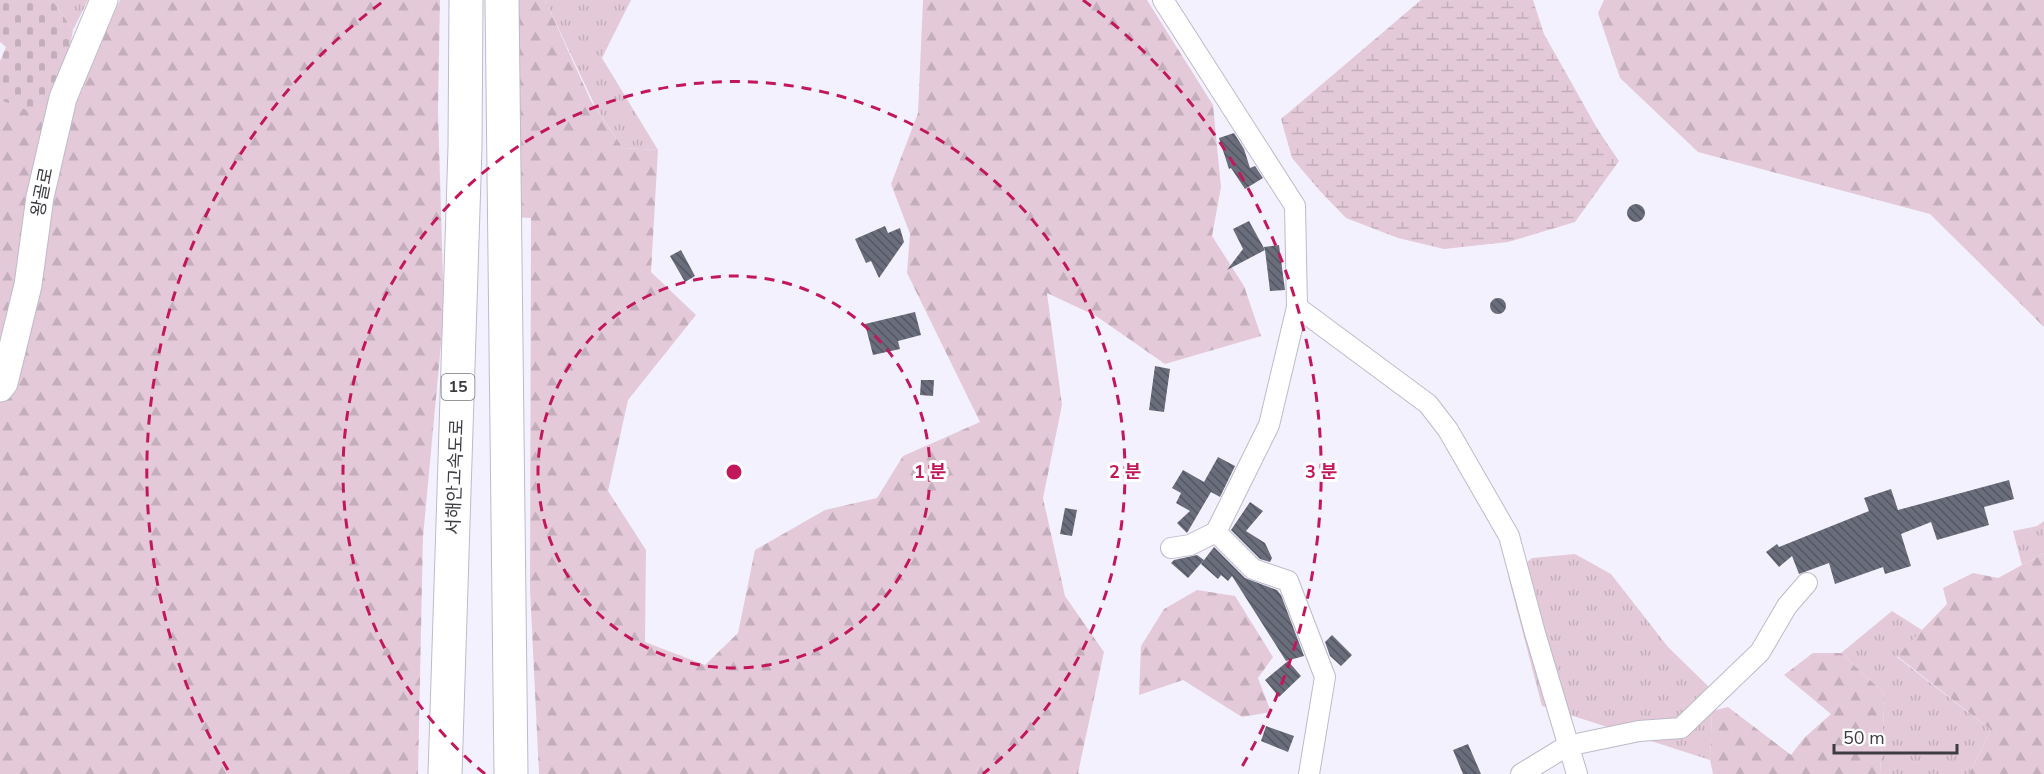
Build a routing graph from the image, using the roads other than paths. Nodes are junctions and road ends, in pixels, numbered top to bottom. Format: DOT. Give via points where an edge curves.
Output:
graph roads {
  1 [pos="104,0"];
  2 [pos="466,0"];
  3 [pos="502,0"];
  4 [pos="1163,0"];
  5 [pos="1297,307"];
  6 [pos="0,388"];
  7 [pos="1216,532"];
  8 [pos="1171,548"];
  9 [pos="1807,583"];
  10 [pos="1567,746"];
  11 [pos="446,774"];
  12 [pos="511,774"];
  13 [pos="1309,774"];
  14 [pos="1521,774"];
  15 [pos="1577,774"];
  1 -- 6 [label="main road, 왕골로" via="63,98 40,197 28,285"];
  2 -- 11 [label="highway, 서해안고속도로 / 15"];
  3 -- 12 [label="highway"];
  4 -- 5 [label="street" via="1295,206"];
  5 -- 7 [label="street" via="1269,425"];
  5 -- 10 [label="street" via="1428,404 1448,430 1509,536"];
  7 -- 8 [label="street" via="1190,545"];
  7 -- 13 [label="street" via="1252,569 1288,581 1301,613 1325,677"];
  9 -- 10 [label="street" via="1787,606 1760,652 1681,728 1640,731"];
  10 -- 14 [label="street"];
  10 -- 15 [label="street"];
}
